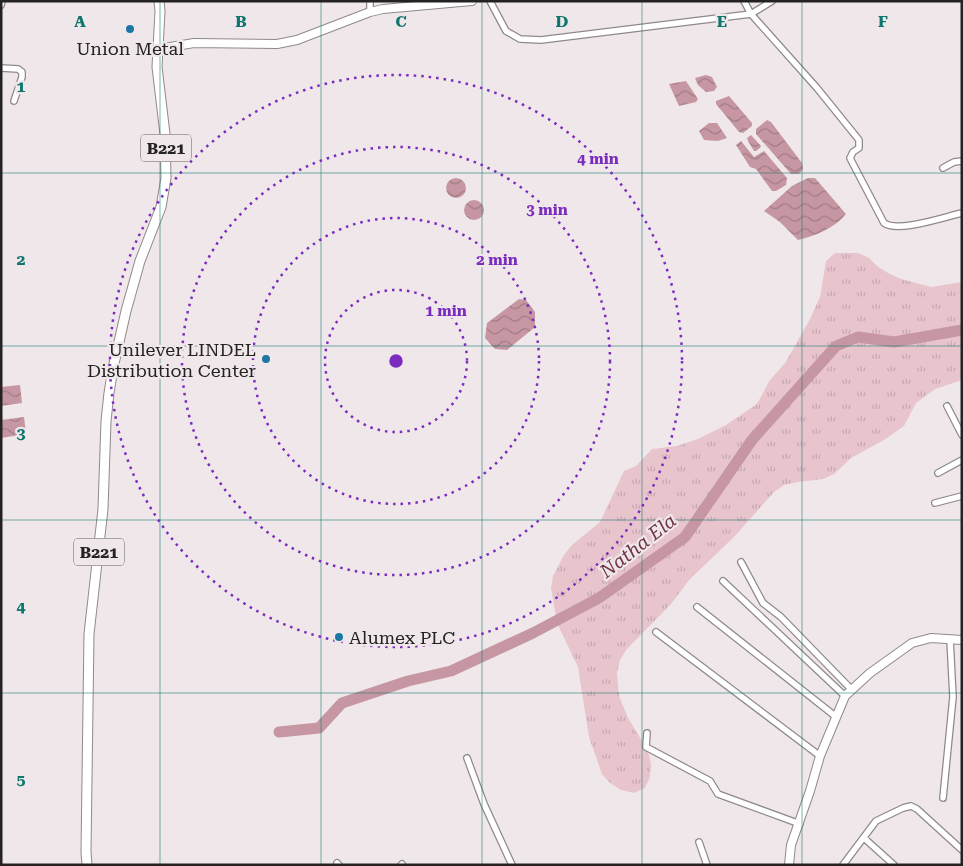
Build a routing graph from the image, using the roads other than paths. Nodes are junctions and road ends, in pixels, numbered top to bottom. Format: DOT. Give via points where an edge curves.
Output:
graph roads {
  1 [pos="2,1"];
  2 [pos="159,1"];
  3 [pos="370,1"];
  4 [pos="472,1"];
  5 [pos="490,1"];
  6 [pos="744,1"];
  7 [pos="772,1"];
  8 [pos="1,5"];
  9 [pos="370,12"];
  10 [pos="751,14"];
  11 [pos="158,50"];
  12 [pos="1,68"];
  13 [pos="14,101"];
  14 [pos="962,161"];
  15 [pos="943,168"];
  16 [pos="962,213"];
  17 [pos="947,406"];
  18 [pos="962,435"];
  19 [pos="962,460"];
  20 [pos="938,473"];
  21 [pos="962,496"];
  22 [pos="935,503"];
  23 [pos="741,562"];
  24 [pos="723,581"];
  25 [pos="697,608"];
  26 [pos="656,632"];
  27 [pos="950,639"];
  28 [pos="962,640"];
  29 [pos="851,689"];
  30 [pos="845,696"];
  31 [pos="835,716"];
  32 [pos="647,733"];
  33 [pos="820,756"];
  34 [pos="467,758"];
  35 [pos="943,798"];
  36 [pos="800,824"];
  37 [pos="864,838"];
  38 [pos="699,842"];
  39 [pos="962,850"];
  40 [pos="87,865"];
  41 [pos="512,865"];
  42 [pos="707,865"];
  43 [pos="789,865"];
  44 [pos="843,865"];
  45 [pos="894,865"];
  1 -- 8 [label="street"];
  2 -- 11 [label="main road"];
  3 -- 9 [label="street"];
  4 -- 9 [label="street"];
  5 -- 10 [label="street" via="506,31 520,39 541,40"];
  6 -- 10 [label="street"];
  7 -- 10 [label="street"];
  9 -- 11 [label="street" via="298,40 277,44 194,43"];
  10 -- 16 [label="street" via="859,140 859,148 850,158 884,223 908,225"];
  11 -- 40 [label="main road, B221" via="166,178 161,208 140,261 126,311 106,421 104,501 89,634"];
  12 -- 13 [label="street" via="22,72"];
  14 -- 15 [label="street"];
  17 -- 18 [label="street"];
  19 -- 20 [label="street"];
  21 -- 22 [label="street"];
  23 -- 29 [label="street" via="763,603 781,617"];
  24 -- 30 [label="street"];
  25 -- 31 [label="street"];
  26 -- 33 [label="street"];
  27 -- 28 [label="street"];
  27 -- 29 [label="street" via="931,638 912,643"];
  27 -- 35 [label="street" via="953,697"];
  29 -- 30 [label="street"];
  30 -- 31 [label="street"];
  31 -- 33 [label="street"];
  32 -- 36 [label="street" via="646,747 710,781 718,794"];
  33 -- 36 [label="street"];
  34 -- 41 [label="street"];
  36 -- 43 [label="street" via="791,846"];
  37 -- 39 [label="street" via="876,821 911,806"];
  37 -- 44 [label="street"];
  37 -- 45 [label="street"];
  38 -- 42 [label="street"];
}
